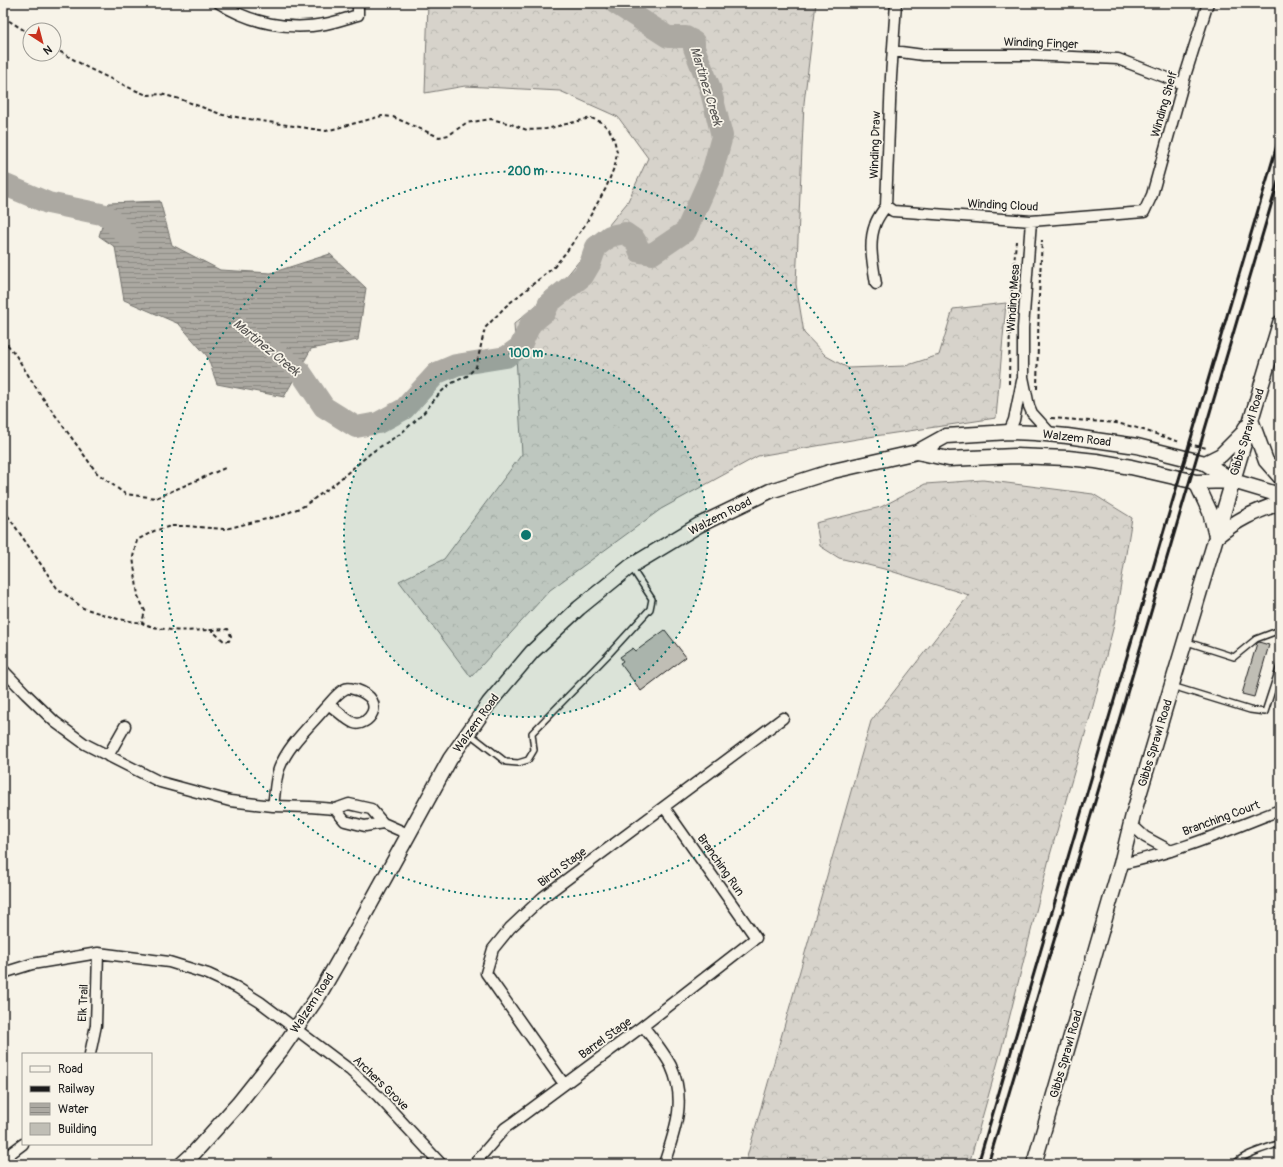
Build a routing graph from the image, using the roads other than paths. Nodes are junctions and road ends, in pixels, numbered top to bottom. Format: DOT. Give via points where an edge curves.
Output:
graph roads {
  1 [pos="220,3"];
  2 [pos="358,3"];
  3 [pos="896,3"];
  4 [pos="1208,3"];
  5 [pos="893,51"];
  6 [pos="1183,84"];
  7 [pos="886,206"];
  8 [pos="1144,212"];
  9 [pos="1031,221"];
  10 [pos="876,284"];
  11 [pos="1280,323"];
  12 [pos="1023,377"];
  13 [pos="1251,420"];
  14 [pos="1009,432"];
  15 [pos="1051,434"];
  16 [pos="917,452"];
  17 [pos="1205,463"];
  18 [pos="1280,477"];
  19 [pos="1233,481"];
  20 [pos="1196,482"];
  21 [pos="1280,495"];
  22 [pos="1280,503"];
  23 [pos="1216,537"];
  24 [pos="631,566"];
  25 [pos="1280,630"];
  26 [pos="1186,642"];
  27 [pos="1280,666"];
  28 [pos="3,670"];
  29 [pos="1172,686"];
  30 [pos="329,705"];
  31 [pos="783,718"];
  32 [pos="125,726"];
  33 [pos="468,733"];
  34 [pos="108,756"];
  35 [pos="273,806"];
  36 [pos="664,807"];
  37 [pos="335,810"];
  38 [pos="1280,810"];
  39 [pos="383,823"];
  40 [pos="1131,824"];
  41 [pos="408,834"];
  42 [pos="1171,851"];
  43 [pos="1121,864"];
  44 [pos="756,938"];
  45 [pos="98,953"];
  46 [pos="3,973"];
  47 [pos="643,1026"];
  48 [pos="295,1030"];
  49 [pos="90,1053"];
  50 [pos="564,1084"];
  51 [pos="1280,1143"];
  52 [pos="22,1145"];
  53 [pos="3,1160"];
  54 [pos="1237,1163"];
  55 [pos="182,1164"];
  56 [pos="441,1164"];
  57 [pos="474,1164"];
  58 [pos="664,1164"];
  59 [pos="1034,1164"];
  1 -- 2 [label="street" via="243,16 264,23 297,27 325,24 358,15"];
  3 -- 5 [label="street, Winding Draw"];
  4 -- 6 [label="street, Winding Shelf"];
  5 -- 6 [label="street, Winding Finger" via="923,55 1028,55 1118,59"];
  5 -- 7 [label="street, Winding Draw"];
  6 -- 8 [label="street, Winding Shelf" via="1152,195"];
  7 -- 9 [label="street, Winding Cloud" via="893,211"];
  7 -- 10 [label="street" via="873,231 872,252"];
  8 -- 9 [label="street, Winding Cloud"];
  9 -- 12 [label="street, Winding Mesa" via="1023,328"];
  11 -- 13 [label="main road, Gibbs Sprawl Road"];
  12 -- 14 [label="street, Winding Mesa"];
  12 -- 15 [label="street, Winding Mesa" via="1032,413"];
  13 -- 17 [label="main road" via="1242,434 1221,455"];
  13 -- 18 [label="main road" via="1266,461"];
  13 -- 19 [label="main road, Gibbs Sprawl Road"];
  14 -- 15 [label="main road, Walzem Road"];
  14 -- 16 [label="main road, Walzem Road" via="946,436"];
  15 -- 17 [label="main road, Walzem Road" via="1137,446"];
  16 -- 20 [label="main road, Walzem Road" via="949,459 1014,456 1096,461"];
  16 -- 24 [label="main road, Walzem Road" via="833,471 770,491 699,525"];
  17 -- 19 [label="main road, Walzem Road"];
  19 -- 20 [label="main road, Walzem Road"];
  19 -- 21 [label="main road, Walzem Road"];
  19 -- 23 [label="main road, Gibbs Sprawl Road"];
  20 -- 23 [label="main road" via="1210,512"];
  22 -- 23 [label="main road" via="1242,518"];
  23 -- 26 [label="main road, Gibbs Sprawl Road"];
  24 -- 33 [label="main road, Walzem Road" via="579,608 532,652 489,703"];
  24 -- 33 [label="lane" via="652,599 650,609 532,733 534,750 528,760 518,763 506,762"];
  25 -- 26 [label="lane" via="1256,639 1234,657"];
  26 -- 29 [label="main road, Gibbs Sprawl Road"];
  27 -- 29 [label="lane" via="1265,712 1250,710"];
  28 -- 34 [label="street" via="55,722 85,744"];
  29 -- 40 [label="main road, Gibbs Sprawl Road"];
  30 -- 35 [label="street" via="290,749 279,770"];
  31 -- 36 [label="street, Birch Stage"];
  32 -- 34 [label="street"];
  33 -- 41 [label="main road, Walzem Road" via="450,759"];
  34 -- 35 [label="street" via="166,784 230,800"];
  35 -- 37 [label="street"];
  36 -- 44 [label="street, Branching Run"];
  36 -- 50 [label="street, Birch Stage" via="543,897 510,928 493,949 486,972"];
  37 -- 39 [label="street" via="345,821 365,826"];
  37 -- 39 [label="street" via="349,804 371,809"];
  38 -- 42 [label="street, Branching Court"];
  39 -- 41 [label="street"];
  40 -- 42 [label="street" via="1145,837"];
  40 -- 43 [label="main road, Gibbs Sprawl Road"];
  41 -- 48 [label="main road, Walzem Road" via="352,938"];
  42 -- 43 [label="street, Branching Court"];
  43 -- 59 [label="main road, Gibbs Sprawl Road"];
  44 -- 47 [label="street, Barrel Stage"];
  45 -- 46 [label="street, Archers Grove" via="32,964"];
  45 -- 48 [label="street, Archers Grove" via="168,962 208,974 260,1002"];
  45 -- 49 [label="street, Elk Trail" via="96,1025"];
  47 -- 50 [label="street, Barrel Stage"];
  47 -- 58 [label="street" via="670,1065 679,1096 676,1126"];
  48 -- 55 [label="main road, Walzem Road" via="238,1104"];
  48 -- 56 [label="street, Archers Grove" via="350,1070 378,1096"];
  50 -- 57 [label="street, Barrel Stage" via="506,1128"];
  51 -- 54 [label="lane" via="1248,1155"];
  52 -- 53 [label="street"];
}
